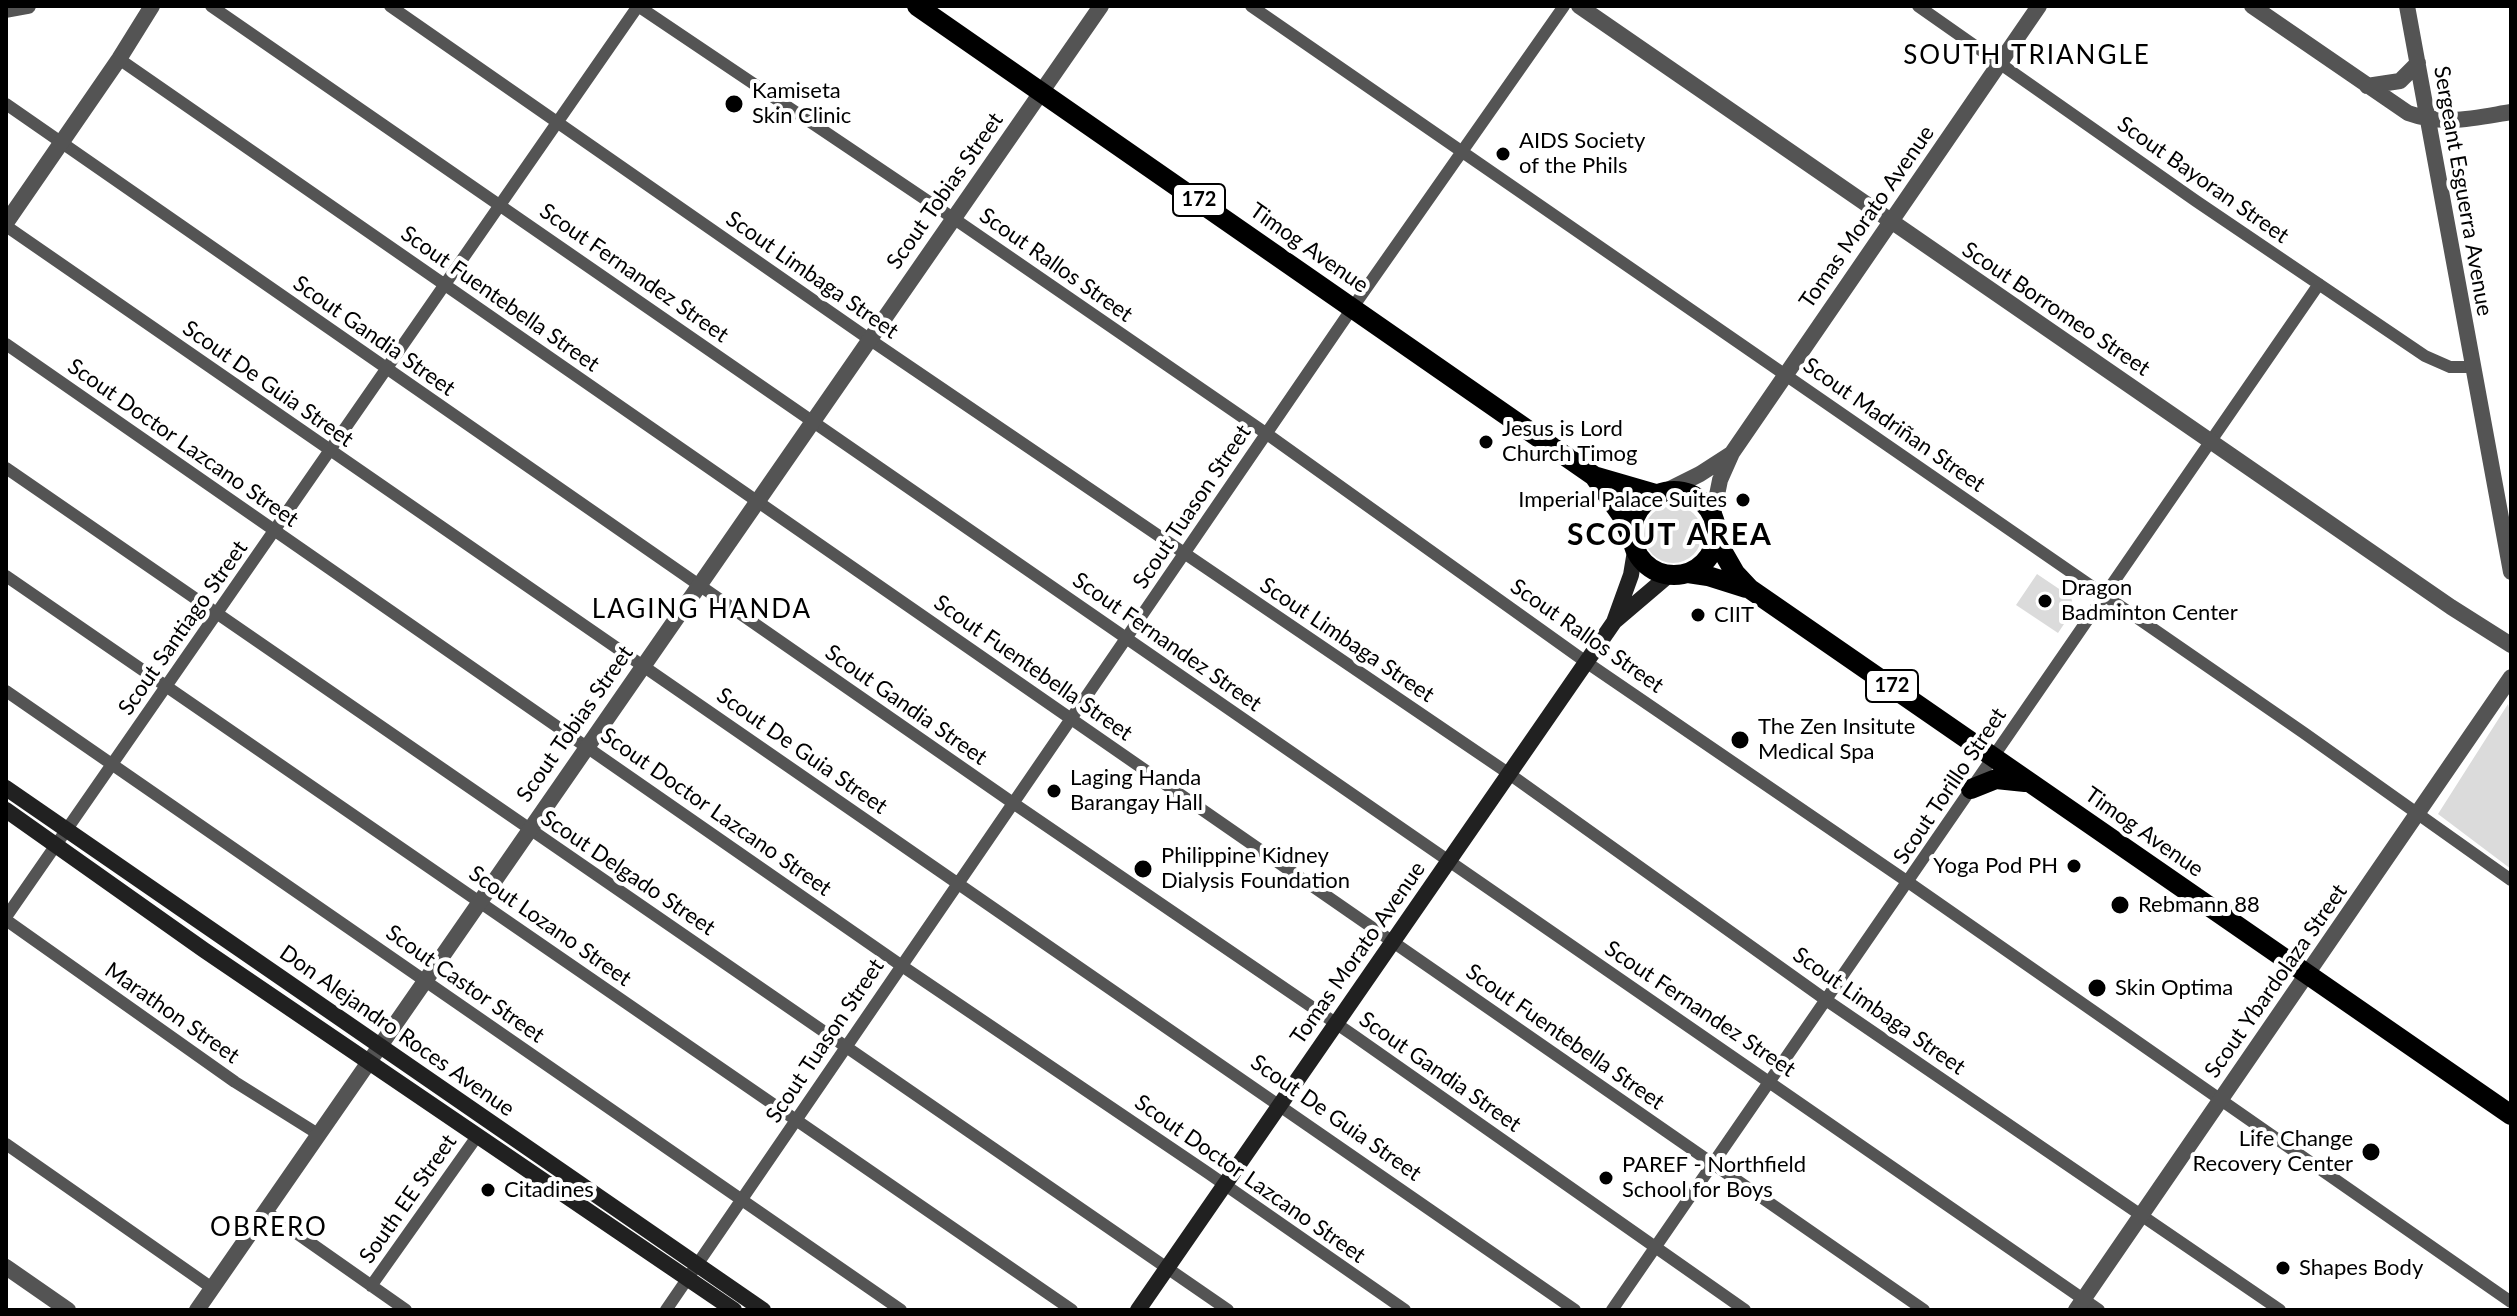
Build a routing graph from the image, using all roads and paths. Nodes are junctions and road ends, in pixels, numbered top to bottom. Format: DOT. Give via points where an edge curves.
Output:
graph roads {
  1 [pos="28,6"];
  2 [pos="152,6"];
  3 [pos="211,6"];
  4 [pos="390,6"];
  5 [pos="638,6"];
  6 [pos="917,6"];
  7 [pos="1101,6"];
  8 [pos="1251,6"];
  9 [pos="1564,6"];
  10 [pos="1579,6"];
  11 [pos="1918,6"];
  12 [pos="2039,6"];
  13 [pos="2252,6"];
  14 [pos="2407,6"];
  15 [pos="6,10"];
  16 [pos="119,59"];
  17 [pos="2000,63"];
  18 [pos="2418,63"];
  19 [pos="2367,86"];
  20 [pos="1041,91"];
  21 [pos="6,104"];
  22 [pos="2511,112"];
  23 [pos="2428,120"];
  24 [pos="557,122"];
  25 [pos="61,144"];
  26 [pos="1462,152"];
  27 [pos="499,205"];
  28 [pos="953,218"];
  29 [pos="1892,220"];
  30 [pos="6,224"];
  31 [pos="2319,284"];
  32 [pos="444,286"];
  33 [pos="1353,307"];
  34 [pos="869,339"];
  35 [pos="6,344"];
  36 [pos="2473,367"];
  37 [pos="386,369"];
  38 [pos="1785,374"];
  39 [pos="812,421"];
  40 [pos="1267,434"];
  41 [pos="2212,443"];
  42 [pos="329,451"];
  43 [pos="1732,453"];
  44 [pos="6,468"];
  45 [pos="1594,476"];
  46 [pos="1661,493"];
  47 [pos="759,502"];
  48 [pos="1713,515"];
  49 [pos="274,531"];
  50 [pos="1716,540"];
  51 [pos="1633,544"];
  52 [pos="1185,554"];
  53 [pos="2511,572"];
  54 [pos="1679,574"];
  55 [pos="6,576"];
  56 [pos="698,585"];
  57 [pos="1750,589"];
  58 [pos="2105,596"];
  59 [pos="217,614"];
  60 [pos="1614,622"];
  61 [pos="1127,638"];
  62 [pos="2511,645"];
  63 [pos="1586,662"];
  64 [pos="643,666"];
  65 [pos="2511,677"];
  66 [pos="167,686"];
  67 [pos="6,691"];
  68 [pos="1072,720"];
  69 [pos="586,747"];
  70 [pos="1993,756"];
  71 [pos="112,765"];
  72 [pos="1508,773"];
  73 [pos="2033,783"];
  74 [pos="6,788"];
  75 [pos="1971,789"];
  76 [pos="1013,803"];
  77 [pos="6,810"];
  78 [pos="2417,814"];
  79 [pos="67,830"];
  80 [pos="529,830"];
  81 [pos="57,845"];
  82 [pos="1449,860"];
  83 [pos="2511,880"];
  84 [pos="1908,882"];
  85 [pos="958,884"];
  86 [pos="479,902"];
  87 [pos="6,919"];
  88 [pos="1393,940"];
  89 [pos="902,966"];
  90 [pos="2308,975"];
  91 [pos="424,980"];
  92 [pos="1826,1000"];
  93 [pos="1336,1023"];
  94 [pos="379,1045"];
  95 [pos="846,1047"];
  96 [pos="369,1060"];
  97 [pos="1771,1082"];
  98 [pos="2221,1099"];
  99 [pos="1281,1103"];
  100 [pos="2511,1115"];
  101 [pos="796,1120"];
  102 [pos="318,1134"];
  103 [pos="478,1135"];
  104 [pos="6,1144"];
  105 [pos="1712,1165"];
  106 [pos="1225,1184"];
  107 [pos="741,1199"];
  108 [pos="265,1211"];
  109 [pos="2142,1215"];
  110 [pos="1655,1248"];
  111 [pos="6,1267"];
  112 [pos="1167,1267"];
  113 [pos="693,1272"];
  114 [pos="371,1286"];
  115 [pos="212,1288"];
  116 [pos="2511,1302"];
  117 [pos="2080,1305"];
  118 [pos="204,1308"];
  119 [pos="68,1310"];
  120 [pos="406,1310"];
  121 [pos="666,1310"];
  122 [pos="734,1310"];
  123 [pos="763,1310"];
  124 [pos="901,1310"];
  125 [pos="1072,1310"];
  126 [pos="1138,1310"];
  127 [pos="1228,1310"];
  128 [pos="1405,1310"];
  129 [pos="1575,1310"];
  130 [pos="1612,1310"];
  131 [pos="1745,1310"];
  132 [pos="1924,1310"];
  133 [pos="2099,1310"];
  134 [pos="2280,1310"];
  1 -- 15 [label="street"];
  2 -- 16 [label="street"];
  3 -- 27 [label="street, Scout Fernandez Street"];
  4 -- 24 [label="street, Scout Limbaga Street"];
  5 -- 24 [label="street, Scout Santiago Street"];
  5 -- 28 [label="street, Scout Rallos Street"];
  6 -- 20 [label="main road, Timog Avenue / 172"];
  7 -- 20 [label="street, Scout Tobias Street"];
  8 -- 26 [label="street, Scout Madriñan Street"];
  9 -- 26 [label="street, Scout Tuason Street"];
  10 -- 29 [label="street, Scout Borromeo Street"];
  11 -- 17 [label="street, Scout Bayoran Street"];
  12 -- 17 [label="street, Tomas Morato Avenue"];
  13 -- 19 [label="street"];
  14 -- 18 [label="street, Sergeant Esguerra Avenue"];
  16 -- 25 [label="street"];
  16 -- 32 [label="street, Scout Fuentebella Street"];
  17 -- 29 [label="street, Tomas Morato Avenue"];
  17 -- 31 [label="street, Scout Bayoran Street"];
  18 -- 19 [label="street" via="2400,81"];
  18 -- 23 [label="street, Sergeant Esguerra Avenue"];
  19 -- 23 [label="street"];
  20 -- 28 [label="street, Scout Tobias Street"];
  20 -- 33 [label="main road, Timog Avenue / 172"];
  21 -- 25 [label="street, Scout Gandia Street"];
  22 -- 23 [label="street" via="2451,122"];
  23 -- 36 [label="street, Sergeant Esguerra Avenue"];
  24 -- 27 [label="street, Scout Santiago Street"];
  24 -- 34 [label="street, Scout Limbaga Street"];
  25 -- 30 [label="street"];
  25 -- 37 [label="street, Scout Gandia Street"];
  26 -- 33 [label="street, Scout Tuason Street"];
  26 -- 38 [label="street, Scout Madriñan Street"];
  27 -- 32 [label="street, Scout Santiago Street"];
  27 -- 39 [label="street, Scout Fernandez Street"];
  28 -- 34 [label="street, Scout Tobias Street"];
  28 -- 40 [label="street, Scout Rallos Street"];
  29 -- 38 [label="street, Tomas Morato Avenue"];
  29 -- 41 [label="street, Scout Borromeo Street"];
  30 -- 42 [label="street, Scout De Guia Street"];
  31 -- 36 [label="street, Scout Bayoran Street" via="2425,356 2450,367"];
  31 -- 41 [label="street, Scout Torillo Street"];
  32 -- 37 [label="street, Scout Santiago Street"];
  32 -- 47 [label="street, Scout Fuentebella Street"];
  33 -- 40 [label="street, Scout Tuason Street"];
  33 -- 45 [label="main road, Timog Avenue / 172"];
  34 -- 39 [label="street, Scout Tobias Street"];
  34 -- 52 [label="street, Scout Limbaga Street"];
  35 -- 49 [label="street, Scout Doctor Lazcano Street"];
  36 -- 53 [label="street, Sergeant Esguerra Avenue"];
  37 -- 42 [label="street, Scout Santiago Street"];
  37 -- 56 [label="street, Scout Gandia Street"];
  38 -- 43 [label="street, Tomas Morato Avenue"];
  38 -- 58 [label="street, Scout Madriñan Street"];
  39 -- 47 [label="street, Scout Tobias Street"];
  39 -- 61 [label="street, Scout Fernandez Street"];
  40 -- 52 [label="street, Scout Tuason Street"];
  40 -- 63 [label="street, Scout Rallos Street"];
  41 -- 58 [label="street, Scout Torillo Street"];
  41 -- 62 [label="street, Scout Borromeo Street"];
  42 -- 49 [label="street, Scout Santiago Street"];
  42 -- 64 [label="street, Scout De Guia Street"];
  43 -- 46 [label="street, Tomas Morato Avenue"];
  43 -- 48 [label="street, Tomas Morato Avenue"];
  44 -- 59 [label="street, Scout Delgado Street"];
  45 -- 46 [label="main road, Timog Avenue / 172"];
  45 -- 51 [label="main road, Timog Avenue / 172" via="1622,516"];
  46 -- 48 [label="main road, 172" via="1695,496"];
  46 -- 51 [label="main road" via="1637,512"];
  47 -- 56 [label="street, Scout Tobias Street"];
  47 -- 68 [label="street, Scout Fuentebella Street"];
  48 -- 50 [label="main road, 172"];
  49 -- 59 [label="street, Scout Santiago Street"];
  49 -- 69 [label="street, Scout Doctor Lazcano Street"];
  50 -- 54 [label="main road" via="1704,563"];
  50 -- 57 [label="main road, Timog Avenue / 172"];
  51 -- 54 [label="main road, 172" via="1649,568"];
  51 -- 60 [label="main road, Tomas Morato Avenue" via="1631,575"];
  52 -- 61 [label="street, Scout Tuason Street"];
  52 -- 72 [label="street, Scout Limbaga Street"];
  54 -- 57 [label="main road, Timog Avenue / 172" via="1708,576"];
  54 -- 60 [label="main road, Tomas Morato Avenue"];
  55 -- 66 [label="street, Scout Lozano Street"];
  56 -- 64 [label="street, Scout Tobias Street"];
  56 -- 76 [label="street, Scout Gandia Street"];
  57 -- 70 [label="main road, Timog Avenue / 172"];
  58 -- 70 [label="street, Scout Torillo Street"];
  58 -- 78 [label="street, Scout Madriñan Street"];
  59 -- 66 [label="street, Scout Santiago Street"];
  59 -- 80 [label="street, Scout Delgado Street"];
  60 -- 63 [label="main road, Tomas Morato Avenue"];
  61 -- 68 [label="street, Scout Tuason Street"];
  61 -- 82 [label="street, Scout Fernandez Street"];
  63 -- 72 [label="main road, Tomas Morato Avenue"];
  63 -- 84 [label="street, Scout Rallos Street"];
  64 -- 69 [label="street, Scout Tobias Street"];
  64 -- 85 [label="street, Scout De Guia Street"];
  65 -- 78 [label="street, Scout Ybardolaza Street"];
  66 -- 71 [label="street, Scout Santiago Street"];
  66 -- 86 [label="street, Scout Lozano Street"];
  67 -- 71 [label="street, Scout Castor Street"];
  68 -- 76 [label="street, Scout Tuason Street"];
  68 -- 88 [label="street, Scout Fuentebella Street"];
  69 -- 80 [label="street, Scout Tobias Street"];
  69 -- 89 [label="street, Scout Doctor Lazcano Street"];
  70 -- 73 [label="main road, Timog Avenue / 172"];
  70 -- 75 [label="street, Scout Torillo Street"];
  71 -- 79 [label="street, Scout Santiago Street"];
  71 -- 91 [label="street, Scout Castor Street"];
  72 -- 82 [label="main road, Tomas Morato Avenue"];
  72 -- 92 [label="street, Scout Limbaga Street"];
  73 -- 75 [label="main road" via="2001,778"];
  73 -- 90 [label="main road, Timog Avenue / 172"];
  74 -- 79 [label="main road, Don Alejandro Roces Avenue"];
  75 -- 84 [label="street, Scout Torillo Street"];
  76 -- 85 [label="street, Scout Tuason Street"];
  76 -- 93 [label="street, Scout Gandia Street"];
  77 -- 81 [label="main road, Don Alejandro Roces Avenue"];
  78 -- 83 [label="street, Scout Madriñan Street"];
  78 -- 90 [label="street, Scout Ybardolaza Street"];
  79 -- 81 [label="street, Scout Santiago Street"];
  79 -- 94 [label="main road, Don Alejandro Roces Avenue"];
  80 -- 86 [label="street, Scout Tobias Street"];
  80 -- 95 [label="street, Scout Delgado Street"];
  81 -- 87 [label="street, Scout Santiago Street"];
  81 -- 96 [label="main road, Don Alejandro Roces Avenue"];
  82 -- 88 [label="main road, Tomas Morato Avenue"];
  82 -- 97 [label="street, Scout Fernandez Street"];
  84 -- 92 [label="street, Scout Torillo Street"];
  84 -- 98 [label="street, Scout Rallos Street"];
  85 -- 89 [label="street, Scout Tuason Street"];
  85 -- 99 [label="street, Scout De Guia Street"];
  86 -- 91 [label="street, Scout Tobias Street"];
  86 -- 101 [label="street, Scout Lozano Street"];
  87 -- 102 [label="street, Marathon Street" via="235,1082"];
  88 -- 93 [label="main road, Tomas Morato Avenue"];
  88 -- 105 [label="street, Scout Fuentebella Street"];
  89 -- 95 [label="street, Scout Tuason Street"];
  89 -- 106 [label="street, Scout Doctor Lazcano Street"];
  90 -- 98 [label="street, Scout Ybardolaza Street"];
  90 -- 100 [label="main road, Timog Avenue / 172"];
  91 -- 94 [label="street, Scout Tobias Street"];
  91 -- 107 [label="street, Scout Castor Street"];
  92 -- 97 [label="street, Scout Torillo Street"];
  92 -- 109 [label="street, Scout Limbaga Street"];
  93 -- 99 [label="main road, Tomas Morato Avenue"];
  93 -- 110 [label="street, Scout Gandia Street"];
  94 -- 96 [label="street, Scout Tobias Street"];
  94 -- 113 [label="main road, Don Alejandro Roces Avenue"];
  95 -- 101 [label="street, Scout Tuason Street"];
  95 -- 112 [label="street, Scout Delgado Street"];
  96 -- 102 [label="street, Scout Tobias Street"];
  96 -- 103 [label="main road, Don Alejandro Roces Avenue"];
  97 -- 105 [label="street, Scout Torillo Street"];
  97 -- 117 [label="street, Scout Fernandez Street"];
  98 -- 109 [label="street, Scout Ybardolaza Street"];
  98 -- 116 [label="street, Scout Rallos Street"];
  99 -- 106 [label="main road, Tomas Morato Avenue"];
  99 -- 129 [label="street, Scout De Guia Street"];
  101 -- 107 [label="street, Scout Tuason Street"];
  101 -- 125 [label="street, Scout Lozano Street"];
  102 -- 108 [label="street, Scout Tobias Street"];
  103 -- 113 [label="main road, Don Alejandro Roces Avenue"];
  103 -- 114 [label="street, South EE Street"];
  104 -- 115 [label="street"];
  105 -- 110 [label="street, Scout Torillo Street"];
  105 -- 132 [label="street, Scout Fuentebella Street"];
  106 -- 112 [label="main road, Tomas Morato Avenue"];
  106 -- 128 [label="street, Scout Doctor Lazcano Street"];
  107 -- 113 [label="street, Scout Tuason Street"];
  107 -- 124 [label="street, Scout Castor Street"];
  108 -- 114 [label="street"];
  108 -- 115 [label="street, Scout Tobias Street"];
  109 -- 117 [label="street, Scout Ybardolaza Street"];
  109 -- 134 [label="street, Scout Limbaga Street"];
  110 -- 130 [label="street, Scout Torillo Street"];
  110 -- 131 [label="street, Scout Gandia Street"];
  111 -- 119 [label="street"];
  112 -- 126 [label="main road, Tomas Morato Avenue"];
  112 -- 127 [label="street, Scout Delgado Street"];
  113 -- 121 [label="street, Scout Tuason Street"];
  113 -- 122 [label="main road, Don Alejandro Roces Avenue"];
  113 -- 123 [label="main road, Don Alejandro Roces Avenue"];
  114 -- 120 [label="street"];
  115 -- 118 [label="street, Scout Tobias Street"];
  117 -- 133 [label="street, Scout Fernandez Street"];
}
